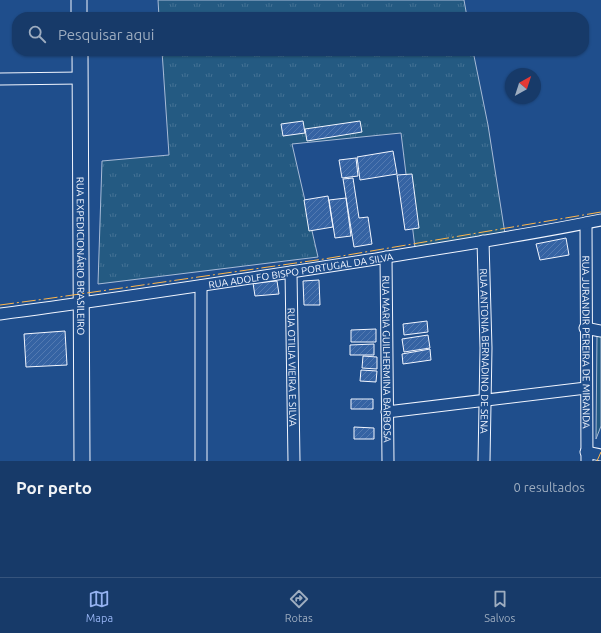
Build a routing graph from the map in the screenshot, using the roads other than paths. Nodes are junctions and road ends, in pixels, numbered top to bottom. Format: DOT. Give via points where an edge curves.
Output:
graph roads {
  1 [pos="79,0"];
  2 [pos="79,12"];
  3 [pos="80,56"];
  4 [pos="80,78"];
  5 [pos="0,79"];
  6 [pos="601,220"];
  7 [pos="586,223"];
  8 [pos="483,241"];
  9 [pos="386,257"];
  10 [pos="291,272"];
  11 [pos="201,286"];
  12 [pos="82,303"];
  13 [pos="0,314"];
  14 [pos="585,328"];
  15 [pos="601,331"];
  16 [pos="586,388"];
  17 [pos="486,401"];
  18 [pos="387,412"];
  19 [pos="599,455"];
  20 [pos="587,457"];
  21 [pos="82,461"];
  22 [pos="201,461"];
  23 [pos="294,461"];
  24 [pos="388,461"];
  25 [pos="484,461"];
  1 -- 2 [label="street"];
  3 -- 4 [label="street, RUA EXPEDICIONÁRIO BRASILEIRO"];
  4 -- 5 [label="street"];
  4 -- 12 [label="street, RUA EXPEDICIONÁRIO BRASILEIRO"];
  6 -- 7 [label="street, RUA ADOLFO BISPO PORTUGAL DA SILVA"];
  7 -- 8 [label="street, RUA ADOLFO BISPO PORTUGAL DA SILVA"];
  7 -- 14 [label="street, RUA JURANDIR PEREIRA DE MIRANDA"];
  8 -- 9 [label="street, RUA ADOLFO BISPO PORTUGAL DA SILVA"];
  8 -- 17 [label="street, RUA ANTONIA BERNADINO DE SENA"];
  9 -- 10 [label="street, RUA ADOLFO BISPO PORTUGAL DA SILVA"];
  9 -- 18 [label="street, RUA MARIA GUILHERMINA BARBOSA"];
  10 -- 11 [label="street, RUA ADOLFO BISPO PORTUGAL DA SILVA"];
  10 -- 23 [label="street, RUA OTILIA VIEIRA E SILVA"];
  11 -- 12 [label="street, RUA ADOLFO BISPO PORTUGAL DA SILVA"];
  11 -- 22 [label="street"];
  12 -- 13 [label="street, RUA ADOLFO BISPO PORTUGAL DA SILVA"];
  12 -- 21 [label="street, RUA EXPEDICIONÁRIO BRASILEIRO"];
  14 -- 15 [label="street"];
  14 -- 16 [label="street, RUA JURANDIR PEREIRA DE MIRANDA"];
  16 -- 17 [label="street"];
  16 -- 20 [label="street, RUA JURANDIR PEREIRA DE MIRANDA"];
  17 -- 18 [label="street"];
  17 -- 25 [label="street, RUA ANTONIA BERNADINO DE SENA"];
  18 -- 24 [label="street, RUA MARIA GUILHERMINA BARBOSA"];
  19 -- 20 [label="street"];
}
